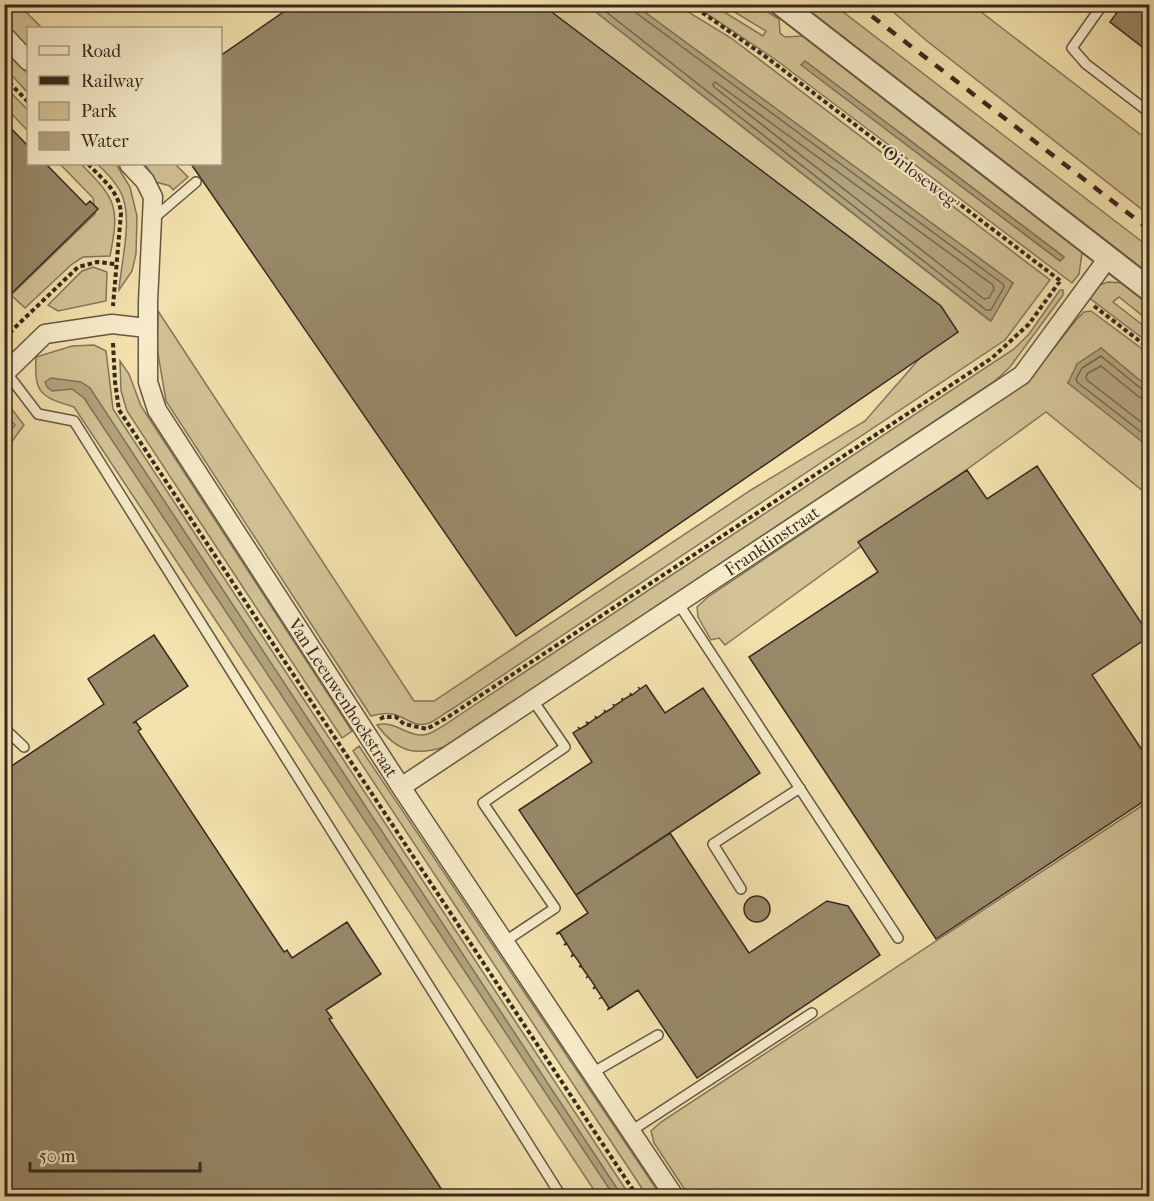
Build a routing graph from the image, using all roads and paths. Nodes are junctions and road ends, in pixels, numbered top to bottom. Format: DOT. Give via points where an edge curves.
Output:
graph roads {
  1 [pos="690,4"];
  2 [pos="781,4"];
  3 [pos="1103,4"];
  4 [pos="4,35"];
  5 [pos="27,60"];
  6 [pos="4,77"];
  7 [pos="27,101"];
  8 [pos="1149,113"];
  9 [pos="130,165"];
  10 [pos="196,182"];
  11 [pos="152,219"];
  12 [pos="1108,258"];
  13 [pos="115,264"];
  14 [pos="1060,281"];
  15 [pos="1149,290"];
  16 [pos="1080,295"];
  17 [pos="147,328"];
  18 [pos="4,338"];
  19 [pos="1149,349"];
  20 [pos="5,373"];
  21 [pos="678,603"];
  22 [pos="532,699"];
  23 [pos="4,728"];
  24 [pos="363,729"];
  25 [pos="24,747"];
  26 [pos="340,747"];
  27 [pos="400,787"];
  28 [pos="800,788"];
  29 [pos="741,889"];
  30 [pos="898,938"];
  31 [pos="504,942"];
  32 [pos="812,1013"];
  33 [pos="658,1035"];
  34 [pos="592,1074"];
  35 [pos="631,1131"];
  36 [pos="561,1197"];
  37 [pos="675,1197"];
  1 -- 14 [label="path, Oirloseweg" via="766,57"];
  2 -- 12 [label="street"];
  3 -- 8 [label="lane" via="1072,48 1086,64"];
  4 -- 5 [label="street"];
  6 -- 7 [label="path"];
  9 -- 11 [label="street, Van Leeuwenhoekstraat" via="153,197"];
  10 -- 11 [label="lane"];
  11 -- 17 [label="street, Van Leeuwenhoekstraat"];
  12 -- 15 [label="street"];
  12 -- 16 [label="street, Franklinstraat"];
  13 -- 18 [label="path" via="97,261 78,267"];
  14 -- 16 [label="path, Oirloseweg"];
  14 -- 24 [label="path, Franklinstraat" via="1029,324 992,358 448,717 427,729 404,724 396,717 384,717"];
  16 -- 19 [label="path, Oirloseweg"];
  16 -- 21 [label="street, Franklinstraat" via="1022,375"];
  17 -- 20 [label="street" via="112,324 45,334"];
  17 -- 24 [label="street, Van Leeuwenhoekstraat" via="148,382 157,410"];
  20 -- 36 [label="lane" via="38,414 75,422"];
  21 -- 22 [label="street, Franklinstraat"];
  21 -- 28 [label="lane"];
  22 -- 27 [label="street, Franklinstraat"];
  22 -- 31 [label="lane" via="565,747 483,803 555,908"];
  23 -- 25 [label="lane"];
  24 -- 26 [label="path, Franklinstraat"];
  24 -- 27 [label="street, Van Leeuwenhoekstraat"];
  27 -- 31 [label="street, Van Leeuwenhoekstraat"];
  28 -- 29 [label="lane" via="713,844"];
  28 -- 30 [label="lane"];
  31 -- 34 [label="street, Van Leeuwenhoekstraat"];
  32 -- 35 [label="lane"];
  33 -- 34 [label="lane"];
  34 -- 35 [label="street, Van Leeuwenhoekstraat"];
  35 -- 37 [label="street, Van Leeuwenhoekstraat"];
}
